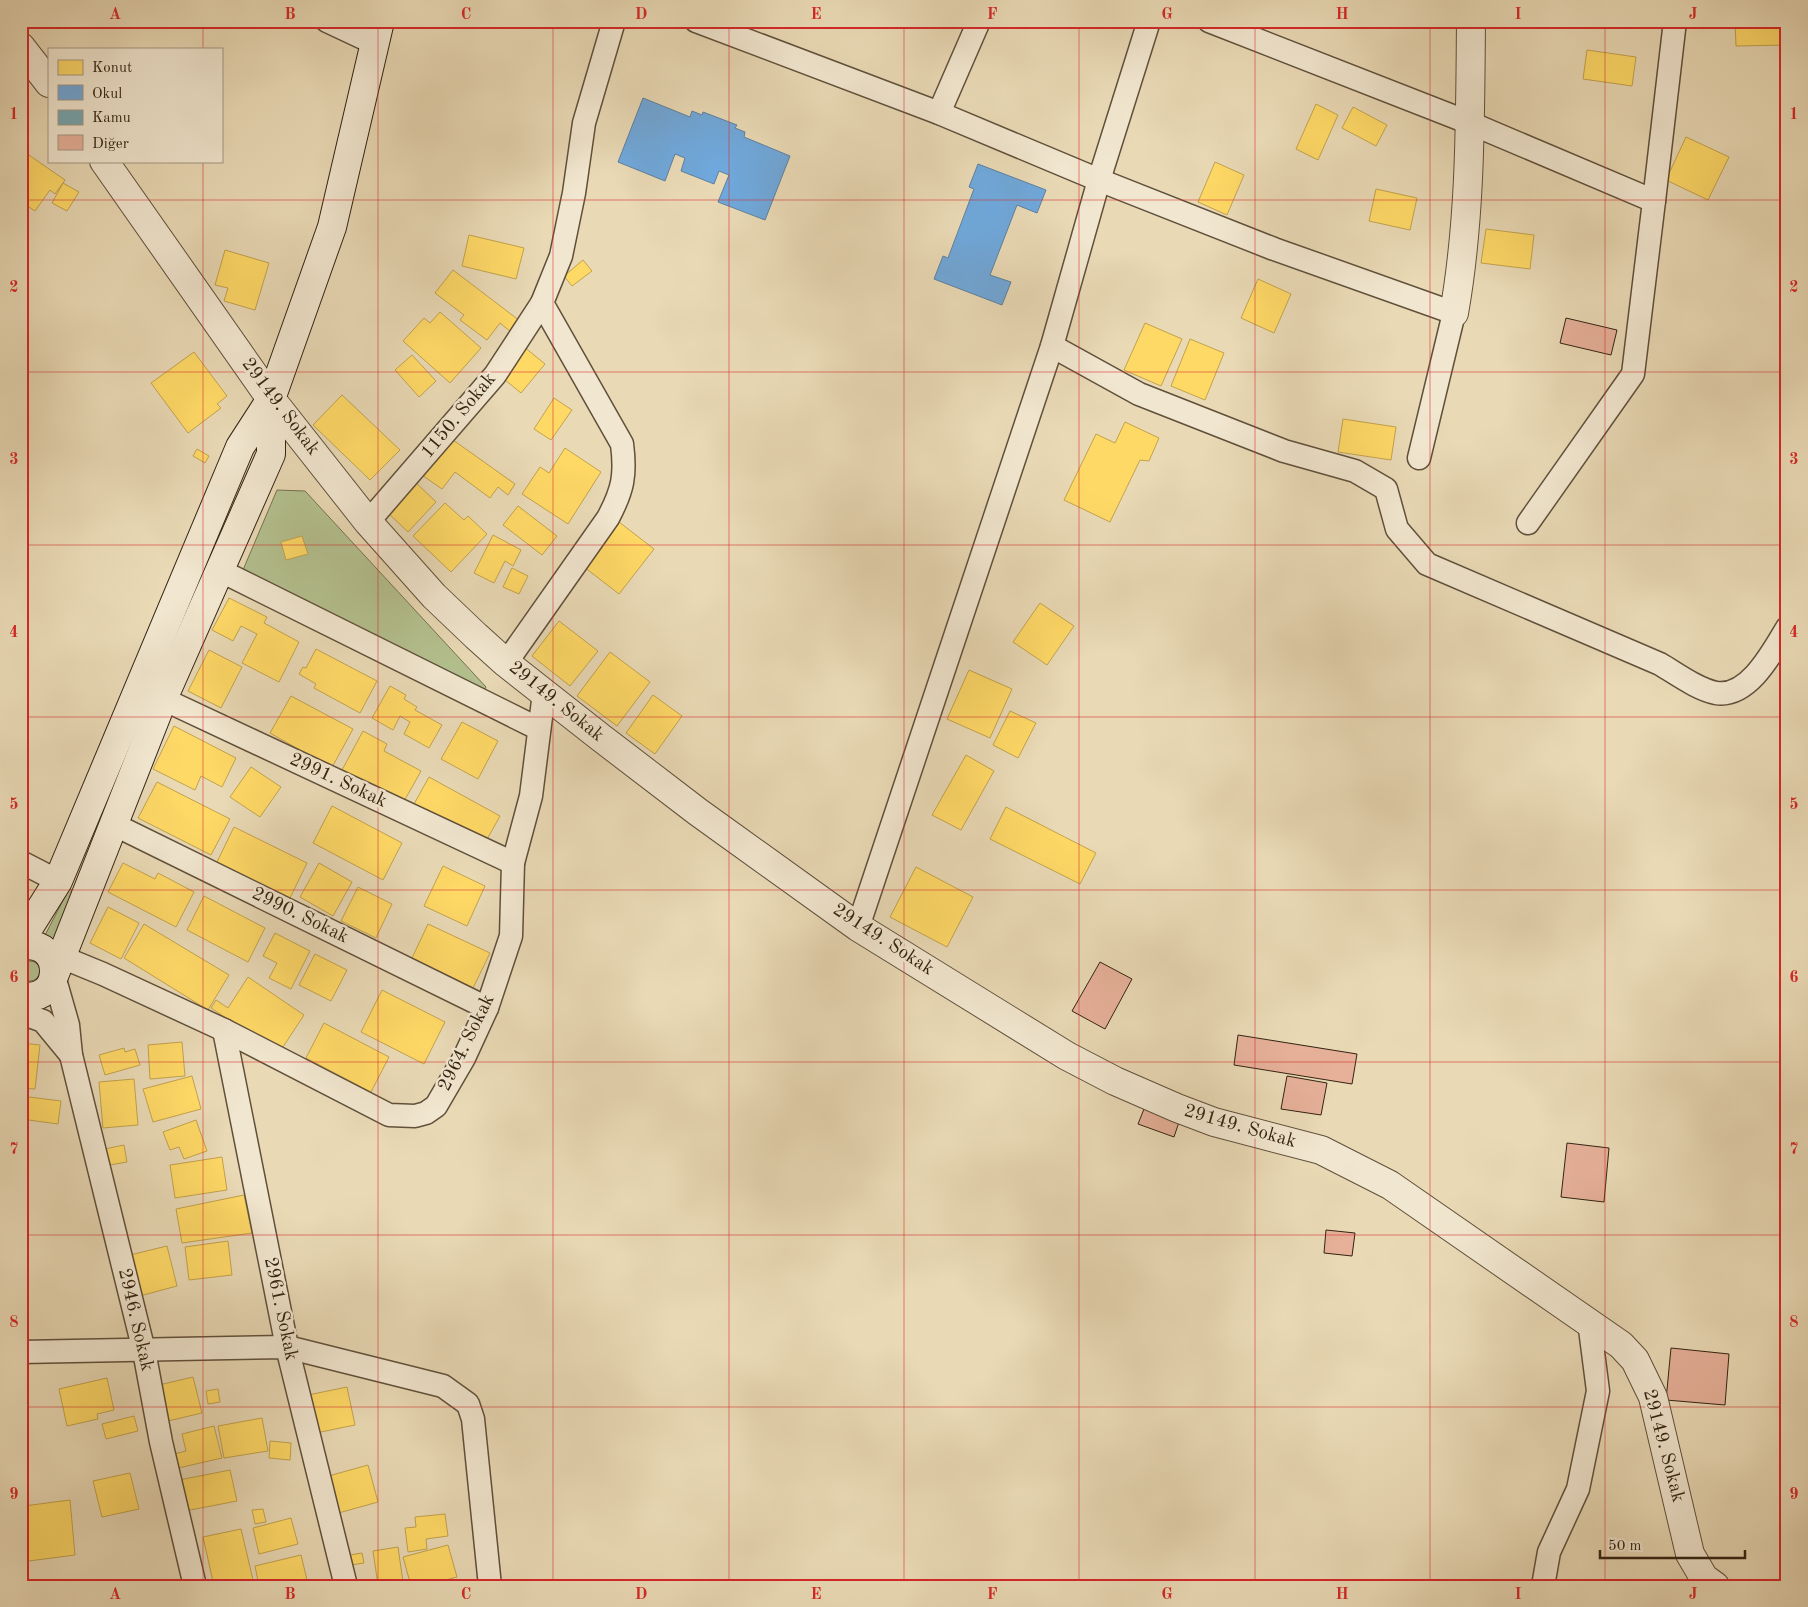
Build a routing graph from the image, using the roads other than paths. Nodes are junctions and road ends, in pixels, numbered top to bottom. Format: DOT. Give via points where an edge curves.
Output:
graph roads {
  1 [pos="326,21"];
  2 [pos="614,21"];
  3 [pos="696,21"];
  4 [pos="979,21"];
  5 [pos="1149,21"];
  6 [pos="1209,21"];
  7 [pos="1471,21"];
  8 [pos="1675,21"];
  9 [pos="378,33"];
  10 [pos="21,47"];
  11 [pos="48,82"];
  12 [pos="939,113"];
  13 [pos="1470,123"];
  14 [pos="105,162"];
  15 [pos="1099,180"];
  16 [pos="1654,201"];
  17 [pos="542,303"];
  18 [pos="1454,313"];
  19 [pos="1052,346"];
  20 [pos="271,398"];
  21 [pos="1419,458"];
  22 [pos="368,522"];
  23 [pos="1528,523"];
  24 [pos="219,570"];
  25 [pos="1787,628"];
  26 [pos="506,663"];
  27 [pos="544,693"];
  28 [pos="163,698"];
  29 [pos="539,729"];
  30 [pos="113,824"];
  31 [pos="21,862"];
  32 [pos="513,863"];
  33 [pos="58,881"];
  34 [pos="858,927"];
  35 [pos="40,954"];
  36 [pos="23,1001"];
  37 [pos="487,1008"];
  38 [pos="224,1030"];
  39 [pos="72,1056"];
  40 [pos="1588,1321"];
  41 [pos="287,1347"];
  42 [pos="144,1351"];
  43 [pos="21,1352"];
  44 [pos="195,1586"];
  45 [pos="346,1586"];
  46 [pos="490,1586"];
  47 [pos="1543,1586"];
  48 [pos="1715,1586"];
  1 -- 9 [label="street"];
  2 -- 17 [label="street, 1150. Sokak" via="584,124 561,256"];
  3 -- 12 [label="street"];
  4 -- 12 [label="street"];
  5 -- 15 [label="street"];
  6 -- 13 [label="street"];
  7 -- 13 [label="street"];
  8 -- 16 [label="street"];
  9 -- 20 [label="street" via="332,227"];
  10 -- 11 [label="street"];
  12 -- 15 [label="street"];
  13 -- 16 [label="street"];
  13 -- 18 [label="street" via="1461,272"];
  14 -- 20 [label="street, 29149. Sokak"];
  15 -- 18 [label="street" via="1274,249"];
  15 -- 19 [label="street"];
  16 -- 23 [label="street" via="1633,374"];
  17 -- 22 [label="street, 1150. Sokak" via="495,375"];
  17 -- 26 [label="street" via="622,444 625,468 620,494 608,518"];
  18 -- 21 [label="street"];
  19 -- 25 [label="street" via="1139,394 1284,451 1355,471 1386,489 1398,529 1427,564 1651,660 1696,685 1717,693 1739,688 1764,667"];
  19 -- 34 [label="street"];
  20 -- 22 [label="street, 29149. Sokak"];
  20 -- 24 [label="street" via="271,454"];
  20 -- 33 [label="street" via="240,447"];
  22 -- 26 [label="street, 29149. Sokak" via="434,596"];
  24 -- 28 [label="street"];
  24 -- 29 [label="street"];
  26 -- 27 [label="street, 29149. Sokak"];
  27 -- 29 [label="street, 2964. Sokak"];
  27 -- 34 [label="street, 29149. Sokak" via="698,812"];
  28 -- 30 [label="street"];
  28 -- 32 [label="street, 2991. Sokak"];
  29 -- 32 [label="street, 2964. Sokak" via="530,796"];
  30 -- 35 [label="street"];
  30 -- 37 [label="street, 2990. Sokak"];
  31 -- 33 [label="street"];
  32 -- 37 [label="street, 2964. Sokak" via="512,936"];
  33 -- 35 [label="street"];
  34 -- 40 [label="street, 29149. Sokak" via="1094,1071 1214,1122 1321,1150 1390,1185"];
  35 -- 36 [label="street" via="45,991"];
  35 -- 38 [label="street, 2964. Sokak" via="103,974"];
  35 -- 39 [label="street, 2946. Sokak" via="68,1025"];
  36 -- 39 [label="street"];
  37 -- 38 [label="street, 2964. Sokak" via="464,1058 436,1106 426,1113 402,1117 390,1115"];
  38 -- 41 [label="street, 2961. Sokak"];
  39 -- 42 [label="street, 2946. Sokak"];
  40 -- 47 [label="street" via="1598,1391 1580,1482 1549,1552"];
  40 -- 48 [label="street, 29149. Sokak" via="1621,1345 1635,1360 1644,1378 1653,1397 1690,1554 1704,1578"];
  41 -- 42 [label="street"];
  41 -- 45 [label="street, 2961. Sokak"];
  41 -- 46 [label="street" via="443,1386 468,1404 473,1419"];
  42 -- 43 [label="street"];
  42 -- 44 [label="street, 2946. Sokak" via="161,1442"];
}
